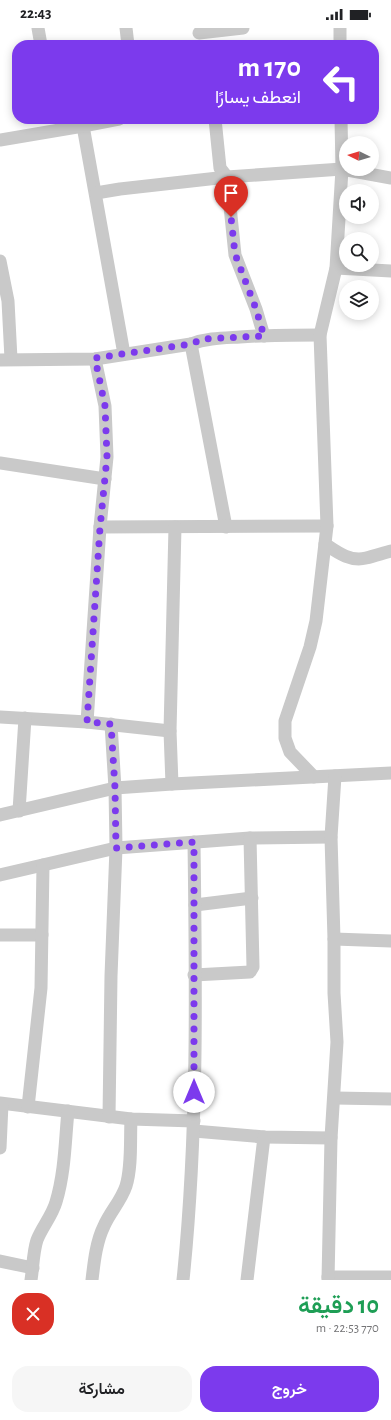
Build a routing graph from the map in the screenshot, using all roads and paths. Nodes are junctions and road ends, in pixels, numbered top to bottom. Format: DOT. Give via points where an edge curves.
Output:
graph roads {
  1 [pos="38,28"];
  2 [pos="126,28"];
  3 [pos="243,28"];
  4 [pos="340,28"];
  5 [pos="200,35"];
  6 [pos="40,40"];
  7 [pos="127,40"];
  8 [pos="340,40"];
  9 [pos="93,124"];
  10 [pos="216,124"];
  11 [pos="342,124"];
  12 [pos="51,125"];
  13 [pos="83,126"];
  14 [pos="342,136"];
  15 [pos="0,140"];
  16 [pos="339,169"];
  17 [pos="342,176"];
  18 [pos="379,176"];
  19 [pos="227,177"];
  20 [pos="391,178"];
  21 [pos="96,193"];
  22 [pos="0,261"];
  23 [pos="336,268"];
  24 [pos="391,271"];
  25 [pos="2,284"];
  26 [pos="320,335"];
  27 [pos="264,336"];
  28 [pos="191,344"];
  29 [pos="124,354"];
  30 [pos="95,358"];
  31 [pos="6,360"];
  32 [pos="0,463"];
  33 [pos="105,479"];
  34 [pos="327,526"];
  35 [pos="175,527"];
  36 [pos="226,527"];
  37 [pos="100,528"];
  38 [pos="325,544"];
  39 [pos="391,551"];
  40 [pos="0,717"];
  41 [pos="25,718"];
  42 [pos="87,722"];
  43 [pos="111,724"];
  44 [pos="170,731"];
  45 [pos="391,773"];
  46 [pos="335,776"];
  47 [pos="314,777"];
  48 [pos="172,784"];
  49 [pos="115,788"];
  50 [pos="19,811"];
  51 [pos="0,815"];
  52 [pos="331,837"];
  53 [pos="250,838"];
  54 [pos="194,842"];
  55 [pos="116,848"];
  56 [pos="43,865"];
  57 [pos="0,874"];
  58 [pos="252,898"];
  59 [pos="195,905"];
  60 [pos="0,935"];
  61 [pos="42,935"];
  62 [pos="334,939"];
  63 [pos="391,941"];
  64 [pos="194,975"];
  65 [pos="334,1098"];
  66 [pos="391,1099"];
  67 [pos="1,1103"];
  68 [pos="28,1106"];
  69 [pos="68,1111"];
  70 [pos="109,1117"];
  71 [pos="131,1119"];
  72 [pos="194,1126"];
  73 [pos="264,1137"];
  74 [pos="331,1138"];
  75 [pos="0,1148"];
  76 [pos="0,1261"];
  77 [pos="32,1274"];
  78 [pos="391,1277"];
  79 [pos="328,1278"];
  80 [pos="92,1280"];
  81 [pos="183,1280"];
  82 [pos="248,1280"];
  1 -- 6 [label="street"];
  2 -- 7 [label="street"];
  3 -- 5 [label="street"];
  4 -- 8 [label="street"];
  9 -- 13 [label="street"];
  10 -- 19 [label="street" via="220,168"];
  11 -- 14 [label="street"];
  12 -- 13 [label="street"];
  12 -- 15 [label="street"];
  13 -- 21 [label="street"];
  16 -- 19 [label="street"];
  17 -- 23 [label="street"];
  18 -- 20 [label="street"];
  19 -- 21 [label="street"];
  19 -- 27 [label="street" via="235,254"];
  21 -- 29 [label="street"];
  22 -- 25 [label="street"];
  23 -- 24 [label="street"];
  23 -- 26 [label="street"];
  25 -- 31 [label="street" via="8,301"];
  26 -- 27 [label="street"];
  26 -- 34 [label="street"];
  27 -- 28 [label="street" via="202,339"];
  28 -- 29 [label="street"];
  28 -- 36 [label="street"];
  29 -- 30 [label="street"];
  30 -- 31 [label="street"];
  30 -- 33 [label="street" via="106,420"];
  32 -- 33 [label="street"];
  33 -- 37 [label="street"];
  34 -- 36 [label="street"];
  34 -- 38 [label="street"];
  35 -- 36 [label="street"];
  35 -- 37 [label="street"];
  35 -- 44 [label="street"];
  37 -- 42 [label="street"];
  38 -- 39 [label="street" via="350,558 364,559"];
  38 -- 47 [label="street" via="316,622 285,722 285,738 290,752"];
  40 -- 41 [label="street"];
  41 -- 42 [label="street"];
  41 -- 50 [label="street"];
  42 -- 43 [label="street"];
  43 -- 44 [label="street"];
  43 -- 49 [label="street"];
  44 -- 48 [label="street"];
  45 -- 46 [label="street"];
  46 -- 47 [label="street"];
  46 -- 52 [label="street"];
  47 -- 48 [label="street"];
  48 -- 49 [label="street"];
  49 -- 50 [label="street"];
  49 -- 55 [label="street"];
  50 -- 51 [label="street"];
  52 -- 53 [label="street"];
  52 -- 62 [label="street"];
  53 -- 54 [label="street"];
  53 -- 58 [label="street"];
  54 -- 55 [label="street"];
  54 -- 59 [label="street"];
  55 -- 56 [label="street"];
  55 -- 70 [label="street"];
  56 -- 57 [label="street"];
  56 -- 61 [label="street"];
  58 -- 59 [label="street"];
  58 -- 64 [label="street" via="254,959 250,972"];
  59 -- 64 [label="street"];
  60 -- 61 [label="street"];
  61 -- 68 [label="street" via="41,988"];
  62 -- 63 [label="street"];
  62 -- 65 [label="street" via="337,1042"];
  64 -- 72 [label="street"];
  65 -- 66 [label="street"];
  65 -- 74 [label="street"];
  67 -- 68 [label="street"];
  67 -- 75 [label="street"];
  68 -- 69 [label="street"];
  69 -- 70 [label="street"];
  69 -- 77 [label="street" via="61,1182 51,1215 36,1242"];
  70 -- 71 [label="street"];
  71 -- 72 [label="street"];
  71 -- 80 [label="street" via="129,1172 126,1185 99,1239"];
  72 -- 73 [label="street"];
  72 -- 81 [label="street"];
  73 -- 74 [label="street"];
  73 -- 82 [label="street"];
  74 -- 79 [label="street"];
  76 -- 77 [label="street"];
  78 -- 79 [label="street"];
}
